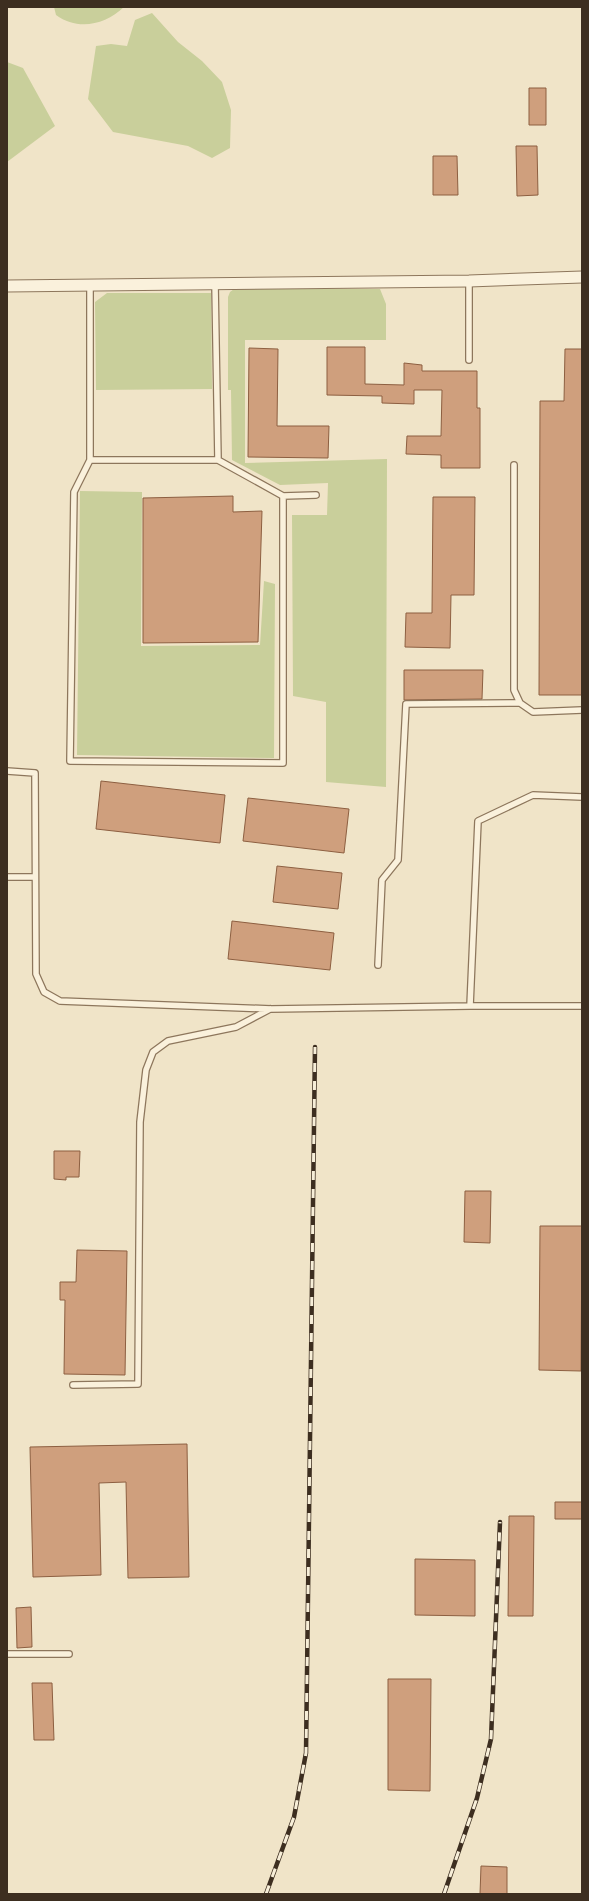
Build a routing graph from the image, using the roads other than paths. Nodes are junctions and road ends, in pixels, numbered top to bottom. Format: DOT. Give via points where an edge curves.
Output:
graph roads {
  1 [pos="582,277"];
  2 [pos="469,281"];
  3 [pos="215,284"];
  4 [pos="7,286"];
  5 [pos="90,286"];
  6 [pos="469,360"];
  7 [pos="90,460"];
  8 [pos="218,460"];
  9 [pos="514,465"];
  10 [pos="316,495"];
  11 [pos="283,496"];
  12 [pos="520,703"];
  13 [pos="582,710"];
  14 [pos="7,771"];
  15 [pos="582,797"];
  16 [pos="7,876"];
  17 [pos="35,877"];
  18 [pos="378,965"];
  19 [pos="470,1006"];
  20 [pos="582,1006"];
  21 [pos="271,1009"];
  22 [pos="73,1384"];
  23 [pos="7,1654"];
  24 [pos="69,1654"];
  1 -- 2 [label="street"];
  2 -- 3 [label="street"];
  2 -- 6 [label="lane"];
  3 -- 5 [label="street"];
  3 -- 8 [label="lane"];
  4 -- 5 [label="street"];
  5 -- 7 [label="lane"];
  7 -- 8 [label="lane"];
  7 -- 11 [label="lane" via="74,492 70,761 283,763"];
  8 -- 11 [label="lane"];
  9 -- 12 [label="lane" via="514,690"];
  10 -- 11 [label="lane"];
  12 -- 13 [label="lane" via="533,712"];
  12 -- 18 [label="lane" via="406,704 398,860 382,880"];
  14 -- 17 [label="lane" via="35,773"];
  15 -- 19 [label="lane" via="533,796 478,820"];
  16 -- 17 [label="lane"];
  17 -- 21 [label="lane" via="36,974 44,992 49,995 60,1001"];
  19 -- 20 [label="lane"];
  19 -- 21 [label="lane"];
  21 -- 22 [label="lane" via="236,1027 168,1041 153,1052 146,1070 140,1122 138,1384"];
  23 -- 24 [label="lane"];
}
